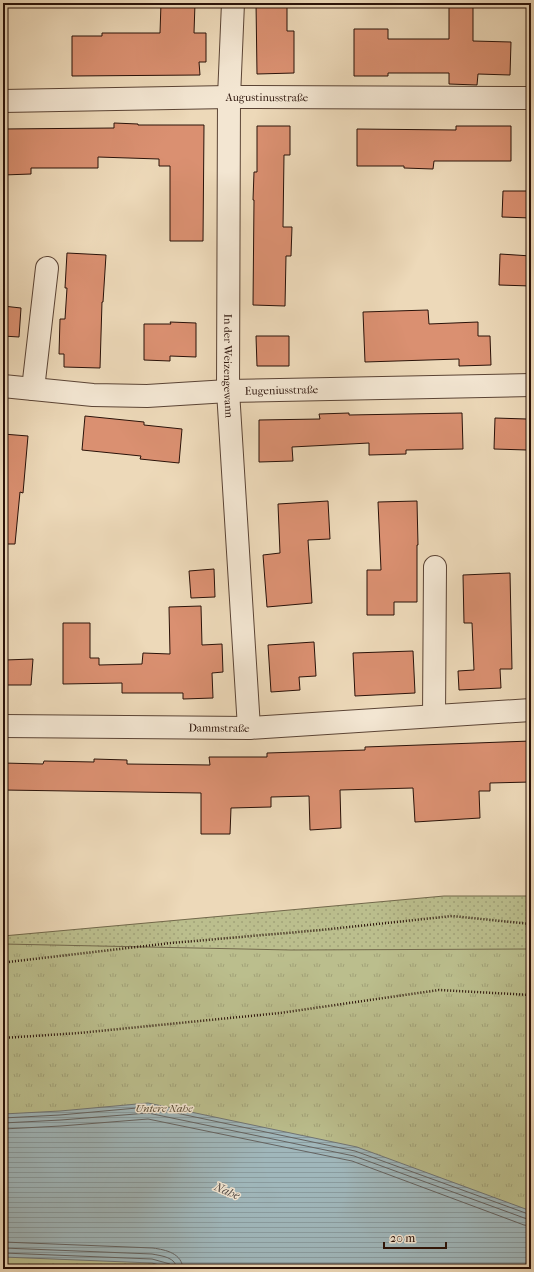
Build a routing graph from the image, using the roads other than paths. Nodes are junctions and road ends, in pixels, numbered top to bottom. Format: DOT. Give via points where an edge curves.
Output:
graph roads {
  1 [pos="233,3"];
  2 [pos="229,97"];
  3 [pos="531,98"];
  4 [pos="3,102"];
  5 [pos="47,268"];
  6 [pos="531,385"];
  7 [pos="3,386"];
  8 [pos="33,389"];
  9 [pos="228,391"];
  10 [pos="435,567"];
  11 [pos="531,710"];
  12 [pos="434,716"];
  13 [pos="3,726"];
  14 [pos="249,728"];
  1 -- 2 [label="street, In der Weizengewann"];
  2 -- 3 [label="street, Augustinusstraße"];
  2 -- 4 [label="street, Augustinusstraße"];
  2 -- 9 [label="street, In der Weizengewann"];
  5 -- 8 [label="street"];
  6 -- 9 [label="street, Eugeniusstraße"];
  7 -- 8 [label="street, Eugeniusstraße"];
  8 -- 9 [label="street, Eugeniusstraße" via="93,395 147,396"];
  9 -- 14 [label="street, In der Weizengewann"];
  10 -- 12 [label="street"];
  11 -- 12 [label="street, Dammstraße"];
  12 -- 14 [label="street, Dammstraße"];
  13 -- 14 [label="street, Dammstraße"];
}
